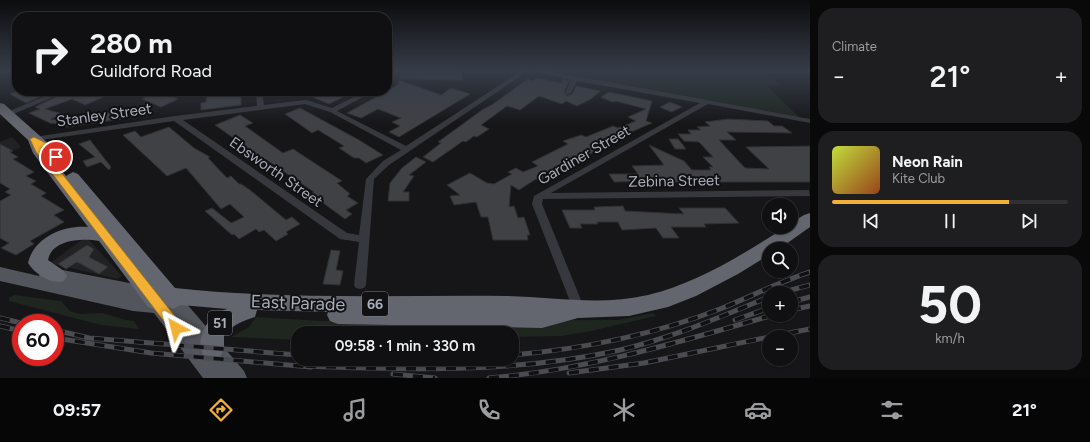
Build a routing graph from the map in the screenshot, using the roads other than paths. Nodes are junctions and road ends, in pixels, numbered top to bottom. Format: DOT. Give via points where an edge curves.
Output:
graph roads {
  1 [pos="498,89"];
  2 [pos="570,89"];
  3 [pos="634,89"];
  4 [pos="568,93"];
  5 [pos="48,96"];
  6 [pos="260,96"];
  7 [pos="361,96"];
  8 [pos="707,102"];
  9 [pos="261,107"];
  10 [pos="3,110"];
  11 [pos="332,111"];
  12 [pos="175,118"];
  13 [pos="810,121"];
  14 [pos="34,139"];
  15 [pos="406,149"];
  16 [pos="809,193"];
  17 [pos="539,196"];
  18 [pos="810,219"];
  19 [pos="810,227"];
  20 [pos="104,236"];
  21 [pos="784,237"];
  22 [pos="364,239"];
  23 [pos="0,265"];
  24 [pos="0,274"];
  25 [pos="57,276"];
  26 [pos="360,285"];
  27 [pos="165,301"];
  28 [pos="579,310"];
  29 [pos="247,311"];
  30 [pos="212,350"];
  31 [pos="216,378"];
  32 [pos="236,378"];
  1 -- 15 [label="street"];
  2 -- 4 [label="street"];
  3 -- 8 [label="street"];
  5 -- 10 [label="street"];
  6 -- 9 [label="street"];
  7 -- 11 [label="street"];
  8 -- 13 [label="street"];
  8 -- 17 [label="street, Gardiner Street"];
  9 -- 11 [label="street, Stanley Street" via="306,102"];
  9 -- 12 [label="street, Stanley Street"];
  10 -- 14 [label="highway, 51"];
  11 -- 15 [label="street, Stanley Street"];
  12 -- 14 [label="street, Stanley Street"];
  12 -- 22 [label="street, Ebsworth Street" via="344,236"];
  14 -- 20 [label="highway, 51" via="38,150"];
  14 -- 27 [label="highway, 51" via="47,147"];
  15 -- 22 [label="street" via="370,179"];
  16 -- 17 [label="street, Zebina Street"];
  17 -- 28 [label="street, Gardiner Street" via="537,204"];
  18 -- 21 [label="highway, East Parade / 66"];
  19 -- 21 [label="highway, East Parade / 66"];
  20 -- 25 [label="highway" via="73,234 47,246 41,252 38,263"];
  20 -- 27 [label="highway, 51"];
  21 -- 28 [label="highway, East Parade / 66" via="694,289 626,308"];
  22 -- 26 [label="street"];
  23 -- 25 [label="main road"];
  24 -- 27 [label="main road" via="133,303"];
  25 -- 27 [label="main road"];
  27 -- 28 [label="highway, East Parade / 66" via="539,305"];
  27 -- 29 [label="highway, East Parade / 66"];
  27 -- 30 [label="main road, 51"];
  27 -- 31 [label="main road, 51"];
  28 -- 29 [label="highway, East Parade / 66" via="542,319 320,315"];
  29 -- 30 [label="highway, 51" via="224,319 216,327 211,336"];
  30 -- 32 [label="main road, 51"];
}
